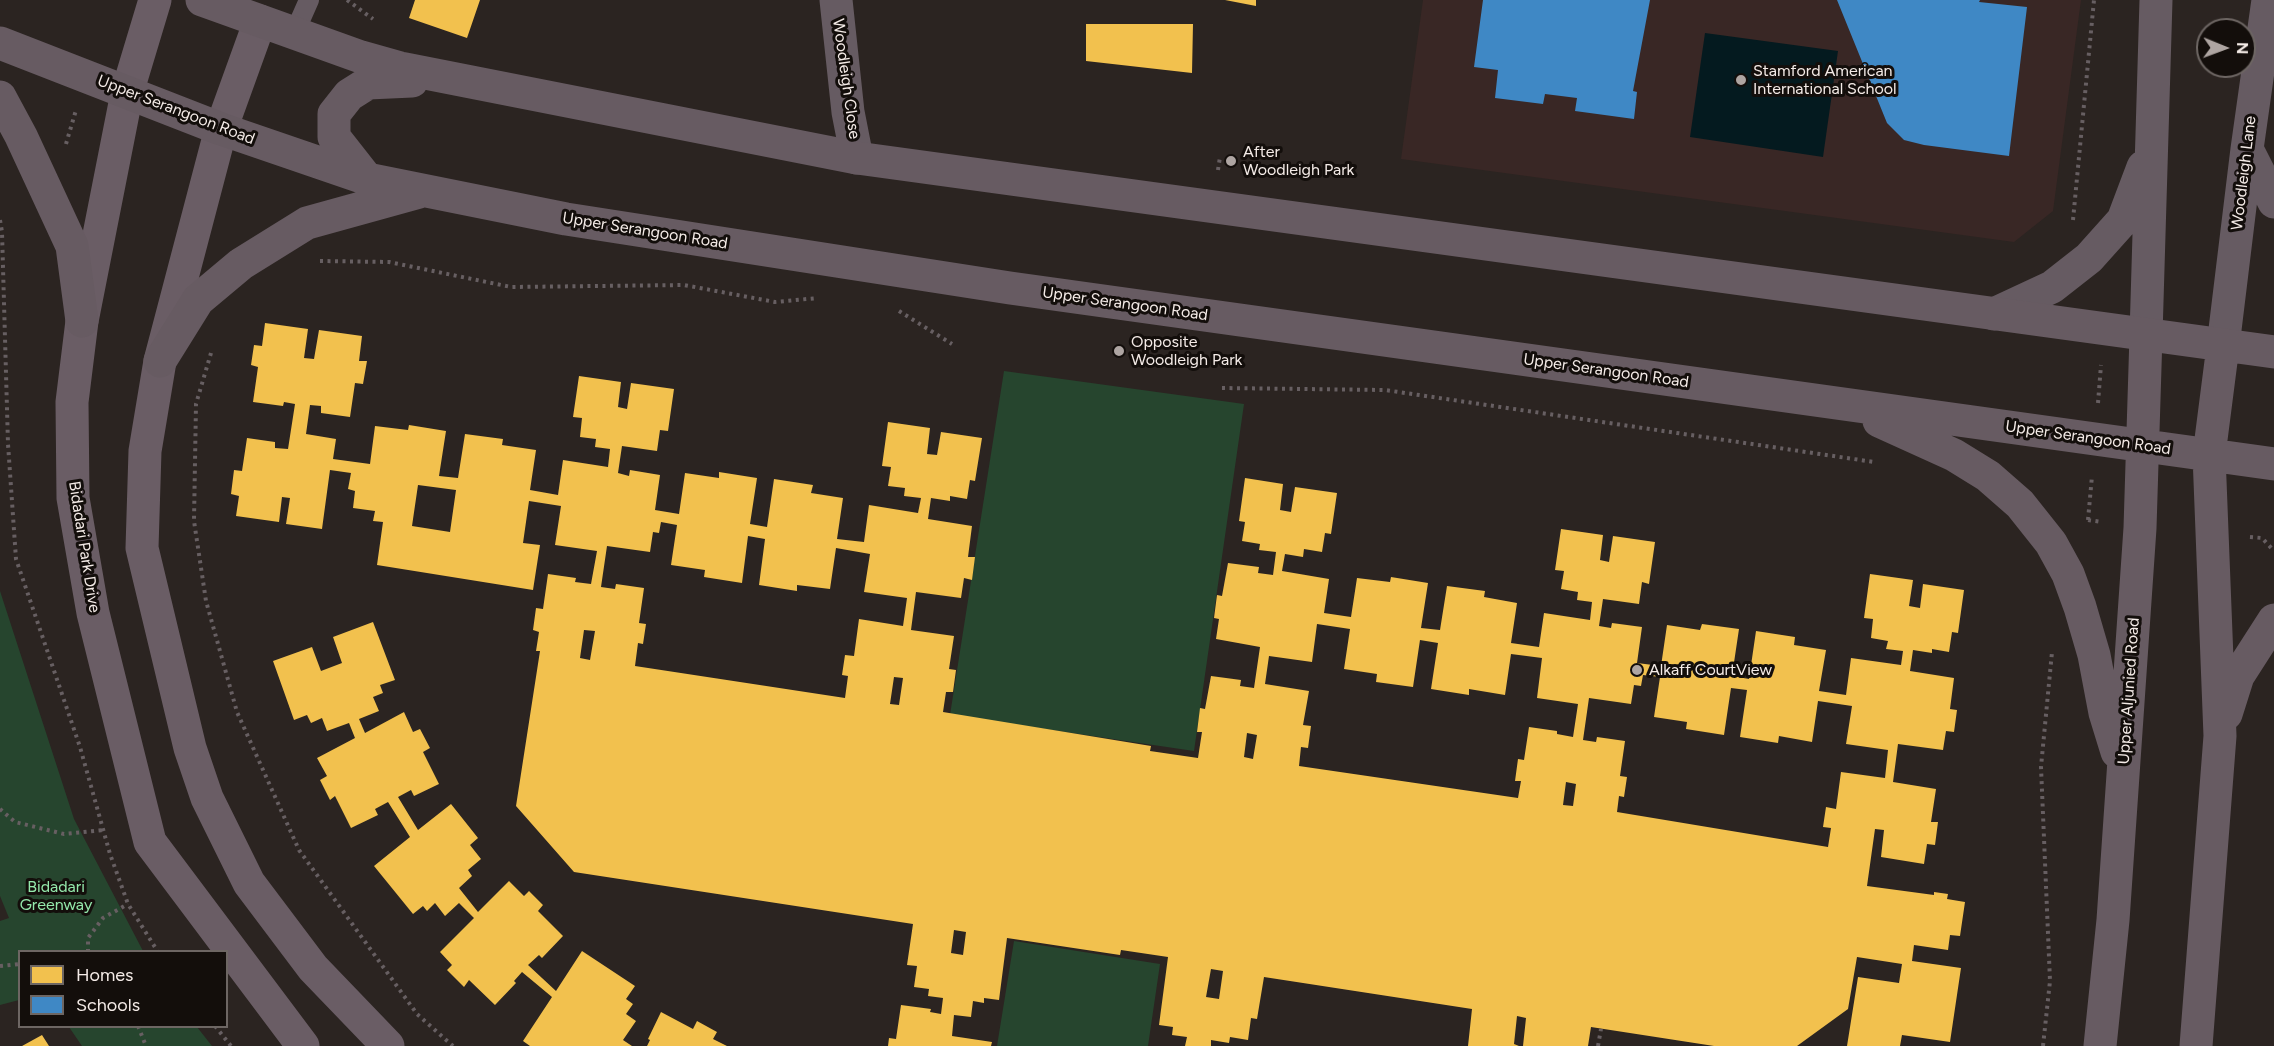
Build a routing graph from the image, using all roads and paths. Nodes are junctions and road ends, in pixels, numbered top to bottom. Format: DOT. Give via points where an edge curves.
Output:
graph roads {
  1 [pos="155,0"];
  2 [pos="202,0"];
  3 [pos="309,0"];
  4 [pos="347,0"];
  5 [pos="836,0"];
  6 [pos="2094,0"];
  7 [pos="2156,0"];
  8 [pos="2268,0"];
  9 [pos="261,21"];
  10 [pos="375,21"];
  11 [pos="294,34"];
  12 [pos="0,43"];
  13 [pos="454,79"];
  14 [pos="128,93"];
  15 [pos="0,97"];
  16 [pos="221,129"];
  17 [pos="2152,143"];
  18 [pos="2247,149"];
  19 [pos="857,158"];
  20 [pos="367,179"];
  21 [pos="427,190"];
  22 [pos="2274,202"];
  23 [pos="2072,224"];
  24 [pos="312,265"];
  25 [pos="825,297"];
  26 [pos="891,309"];
  27 [pos="1994,314"];
  28 [pos="82,321"];
  29 [pos="2103,329"];
  30 [pos="2146,335"];
  31 [pos="952,344"];
  32 [pos="2223,346"];
  33 [pos="213,348"];
  34 [pos="2274,352"];
  35 [pos="160,361"];
  36 [pos="1222,388"];
  37 [pos="1839,404"];
  38 [pos="2095,439"];
  39 [pos="2143,446"];
  40 [pos="2209,455"];
  41 [pos="1877,462"];
  42 [pos="2274,464"];
  43 [pos="2088,520"];
  44 [pos="2262,538"];
  45 [pos="2274,551"];
  46 [pos="2274,620"];
  47 [pos="2053,649"];
  48 [pos="2220,736"];
  49 [pos="2123,773"];
  50 [pos="0,809"];
  51 [pos="104,830"];
  52 [pos="128,903"];
  53 [pos="88,950"];
  54 [pos="18,964"];
  55 [pos="0,966"];
  56 [pos="139,1028"];
  57 [pos="217,1028"];
  58 [pos="1601,1029"];
  59 [pos="146,1046"];
  60 [pos="231,1046"];
  61 [pos="303,1046"];
  62 [pos="388,1046"];
  63 [pos="453,1046"];
  64 [pos="1598,1046"];
  65 [pos="2043,1046"];
  66 [pos="2100,1046"];
  67 [pos="2196,1046"];
  1 -- 14 [label="street, Bidadari Park Drive"];
  2 -- 9 [label="main road"];
  3 -- 11 [label="lane"];
  4 -- 10 [label="path"];
  5 -- 19 [label="street, Woodleigh Close"];
  6 -- 23 [label="path"];
  7 -- 17 [label="street"];
  8 -- 18 [label="street, Woodleigh Lane"];
  9 -- 11 [label="main road"];
  9 -- 16 [label="street"];
  11 -- 13 [label="main road" via="361,57"];
  12 -- 14 [label="main road, Upper Serangoon Road"];
  13 -- 19 [label="main road"];
  13 -- 20 [label="main road" via="368,83 349,95 334,114 334,137"];
  14 -- 16 [label="main road, Upper Serangoon Road"];
  14 -- 28 [label="street, Bidadari Park Drive"];
  15 -- 28 [label="main road" via="72,246"];
  16 -- 20 [label="main road, Upper Serangoon Road"];
  16 -- 35 [label="street"];
  17 -- 27 [label="street" via="2123,220 2089,258 2052,287"];
  17 -- 30 [label="street"];
  18 -- 22 [label="street"];
  18 -- 32 [label="street, Woodleigh Lane"];
  19 -- 27 [label="main road"];
  20 -- 21 [label="main road, Upper Serangoon Road"];
  21 -- 35 [label="main road" via="307,223 241,264 198,300"];
  21 -- 37 [label="main road, Upper Serangoon Road" via="566,219 846,263"];
  24 -- 25 [label="path" via="322,260 389,262 512,287 684,285 775,302"];
  26 -- 31 [label="path" via="902,311"];
  27 -- 29 [label="main road"];
  28 -- 61 [label="street, Bidadari Park Drive" via="72,402 73,498 93,613 150,842"];
  29 -- 30 [label="main road"];
  29 -- 38 [label="path"];
  30 -- 32 [label="main road"];
  30 -- 39 [label="main road, Upper Aljunied Road"];
  32 -- 34 [label="main road"];
  32 -- 40 [label="main road"];
  33 -- 63 [label="path" via="196,404 194,521 206,601 237,712 299,850 417,1014"];
  35 -- 62 [label="street" via="145,451 142,548 190,748 207,798 249,882 313,968"];
  36 -- 41 [label="path" via="1385,390"];
  37 -- 38 [label="main road, Upper Serangoon Road"];
  37 -- 49 [label="main road" via="1954,455 1988,476 2020,504 2051,543 2080,607"];
  38 -- 39 [label="main road, Upper Serangoon Road"];
  38 -- 43 [label="path"];
  39 -- 40 [label="main road, Upper Serangoon Road"];
  39 -- 49 [label="main road, Upper Aljunied Road"];
  40 -- 42 [label="main road, Upper Serangoon Road"];
  40 -- 48 [label="main road"];
  44 -- 45 [label="path"];
  46 -- 48 [label="main road" via="2238,676"];
  47 -- 65 [label="path" via="2041,767 2050,981"];
  48 -- 67 [label="main road"];
  49 -- 66 [label="main road, Upper Aljunied Road"];
  50 -- 51 [label="path" via="15,822 64,834"];
  52 -- 53 [label="path" via="103,918 88,938"];
  54 -- 55 [label="path"];
  56 -- 59 [label="path"];
  57 -- 60 [label="path"];
  58 -- 64 [label="path"];
}
